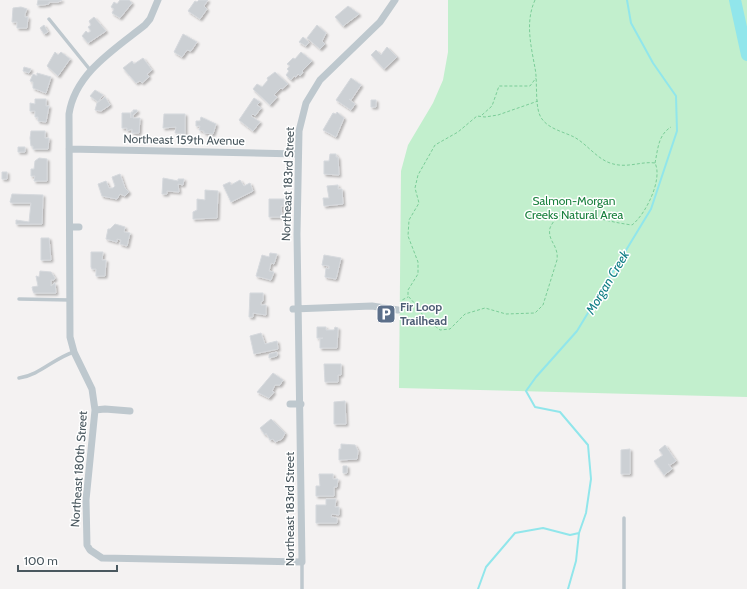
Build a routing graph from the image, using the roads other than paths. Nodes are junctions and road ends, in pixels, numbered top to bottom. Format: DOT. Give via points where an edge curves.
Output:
graph roads {
  1 [pos="158,0"];
  2 [pos="395,0"];
  3 [pos="49,19"];
  4 [pos="91,71"];
  5 [pos="69,149"];
  6 [pos="298,154"];
  7 [pos="70,227"];
  8 [pos="79,228"];
  9 [pos="19,299"];
  10 [pos="70,300"];
  11 [pos="296,309"];
  12 [pos="398,310"];
  13 [pos="74,352"];
  14 [pos="19,378"];
  15 [pos="290,404"];
  16 [pos="301,404"];
  17 [pos="95,410"];
  18 [pos="130,411"];
  19 [pos="624,518"];
  20 [pos="302,562"];
  21 [pos="302,589"];
  22 [pos="624,589"];
  1 -- 4 [label="street, Northeast 180th Street" via="150,19"];
  2 -- 6 [label="street, Northeast 183rd Street" via="380,22 326,72 314,88 302,118"];
  3 -- 4 [label="lane"];
  4 -- 5 [label="street, Northeast 180th Street" via="80,83 72,100 69,114"];
  5 -- 6 [label="street, Northeast 159th Avenue"];
  5 -- 7 [label="street, Northeast 180th Street"];
  6 -- 11 [label="street, Northeast 183rd Street"];
  7 -- 8 [label="street"];
  7 -- 10 [label="street, Northeast 180th Street"];
  9 -- 10 [label="lane"];
  10 -- 13 [label="street, Northeast 180th Street" via="70,337"];
  11 -- 12 [label="street" via="372,306"];
  11 -- 16 [label="street, Northeast 183rd Street"];
  13 -- 14 [label="lane" via="32,375"];
  13 -- 17 [label="street, Northeast 180th Street" via="92,389"];
  15 -- 16 [label="street"];
  16 -- 20 [label="street, Northeast 183rd Street"];
  17 -- 18 [label="street"];
  17 -- 20 [label="street, Northeast 180th Street" via="86,494 85,536 87,545 96,556"];
  19 -- 22 [label="lane"];
  20 -- 21 [label="lane, Northeast 183rd Street"];
}
